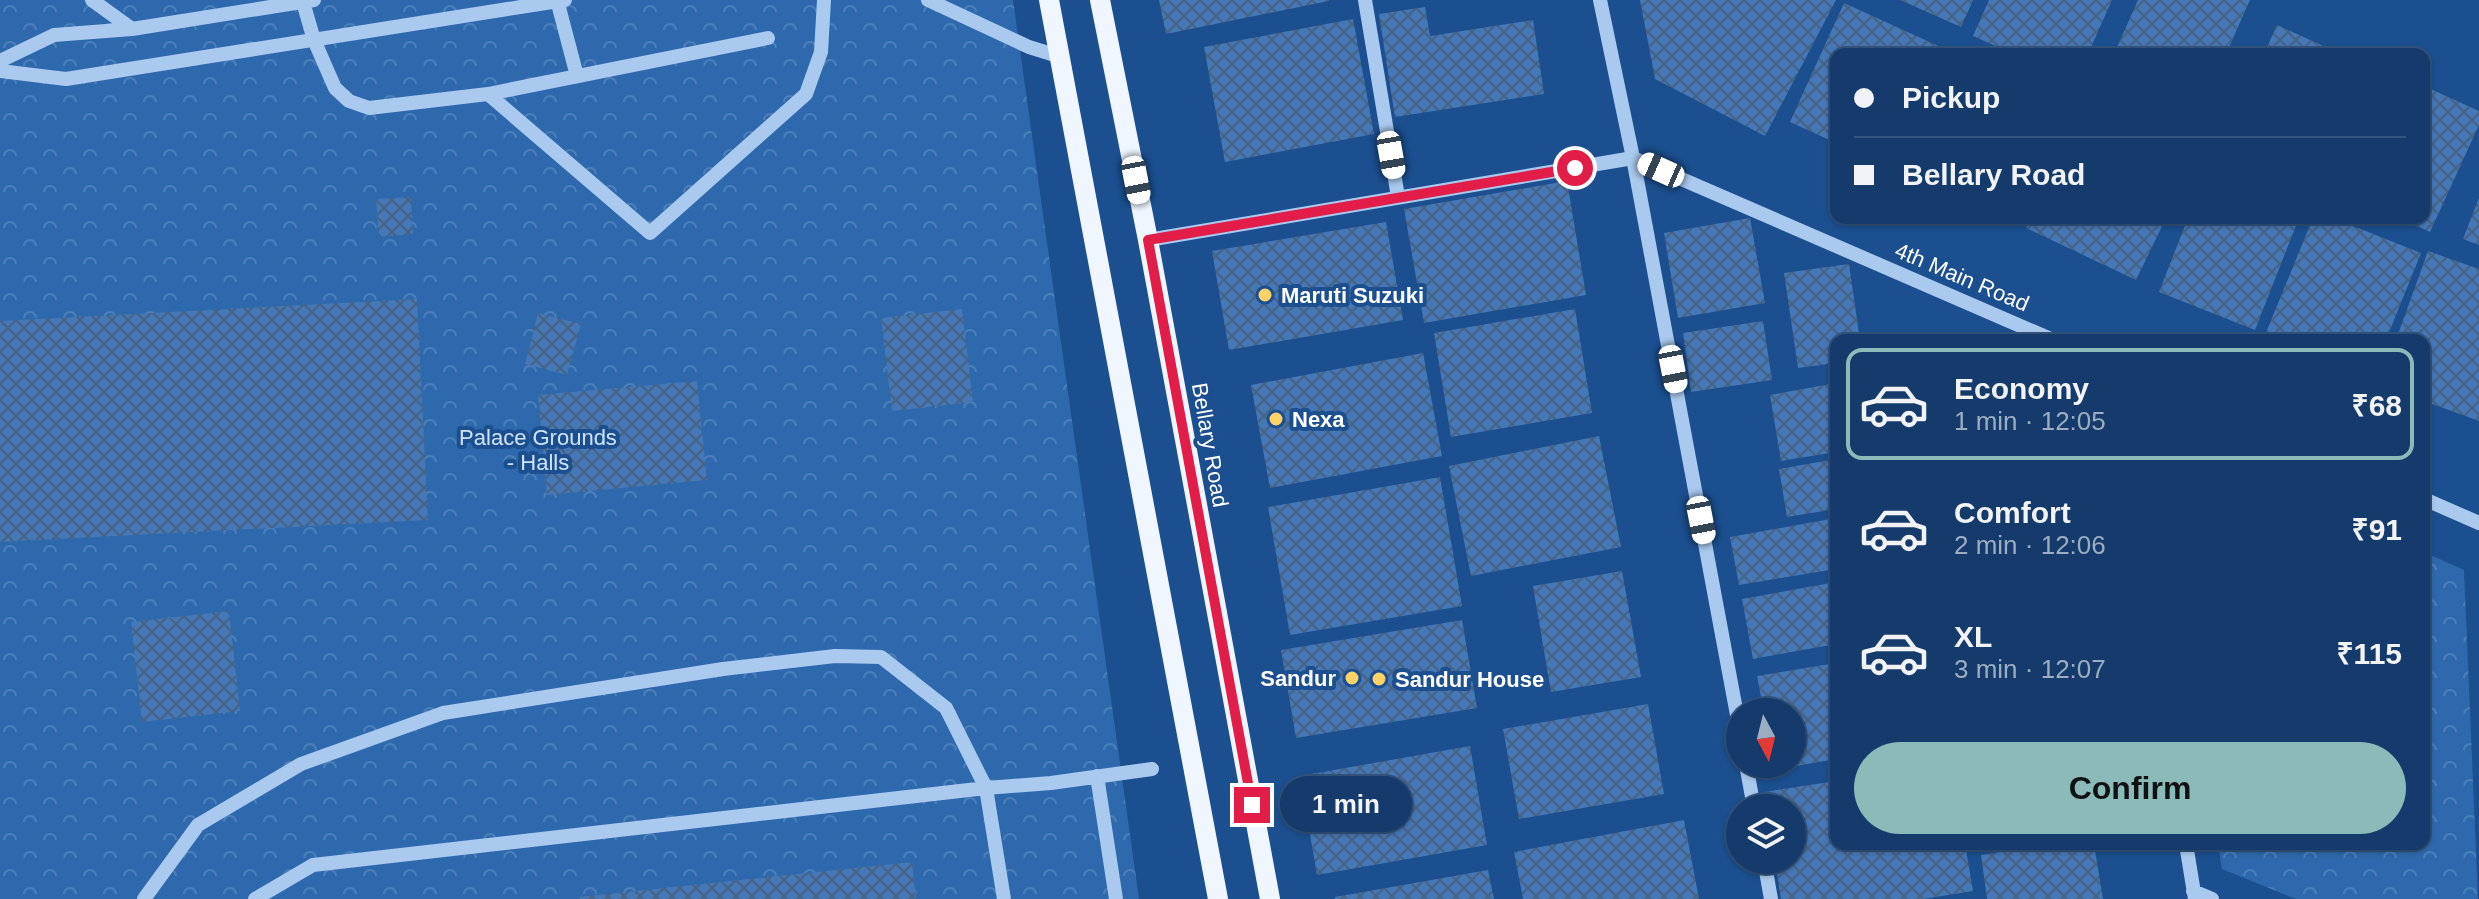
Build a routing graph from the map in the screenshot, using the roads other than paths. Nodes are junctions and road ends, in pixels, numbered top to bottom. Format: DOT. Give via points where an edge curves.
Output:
graph roads {
  1 [pos="92,0"];
  2 [pos="560,0"];
  3 [pos="824,0"];
  4 [pos="928,0"];
  5 [pos="1049,0"];
  6 [pos="1100,0"];
  7 [pos="1365,0"];
  8 [pos="1600,0"];
  9 [pos="309,1"];
  10 [pos="132,29"];
  11 [pos="768,38"];
  12 [pos="314,40"];
  13 [pos="1058,56"];
  14 [pos="0,61"];
  15 [pos="0,71"];
  16 [pos="577,76"];
  17 [pos="488,94"];
  18 [pos="1633,158"];
  19 [pos="1398,197"];
  20 [pos="1148,240"];
  21 [pos="2039,334"];
  22 [pos="2430,502"];
  23 [pos="2479,523"];
  24 [pos="1734,698"];
  25 [pos="1152,769"];
  26 [pos="1097,776"];
  27 [pos="986,788"];
  28 [pos="2187,850"];
  29 [pos="1767,874"];
  30 [pos="2194,895"];
  31 [pos="144,899"];
  32 [pos="255,899"];
  33 [pos="1004,899"];
  34 [pos="1116,899"];
  35 [pos="1218,899"];
  36 [pos="1270,899"];
  37 [pos="1771,899"];
  38 [pos="2212,899"];
  1 -- 10 [label="street"];
  2 -- 12 [label="street"];
  2 -- 16 [label="street"];
  3 -- 17 [label="street" via="821,52 806,94 650,233"];
  4 -- 13 [label="street"];
  5 -- 13 [label="main road"];
  6 -- 20 [label="main road, Bellary Road"];
  7 -- 19 [label="street"];
  8 -- 18 [label="street"];
  9 -- 10 [label="street"];
  9 -- 12 [label="street"];
  10 -- 14 [label="street" via="54,35"];
  11 -- 16 [label="street"];
  12 -- 15 [label="street" via="66,79"];
  12 -- 17 [label="street" via="335,88 349,101 369,108"];
  13 -- 35 [label="main road"];
  16 -- 17 [label="street"];
  18 -- 19 [label="street"];
  18 -- 21 [label="street, 4th Main Road"];
  18 -- 24 [label="street"];
  19 -- 20 [label="street"];
  20 -- 36 [label="main road, Bellary Road"];
  22 -- 23 [label="street"];
  25 -- 26 [label="street"];
  26 -- 27 [label="street"];
  26 -- 34 [label="street"];
  27 -- 31 [label="street" via="946,708 881,657 835,656 723,669 443,713 301,764 198,825"];
  27 -- 32 [label="street" via="313,865"];
  27 -- 33 [label="street"];
  28 -- 30 [label="street"];
  29 -- 37 [label="street"];
  30 -- 38 [label="street"];
}
